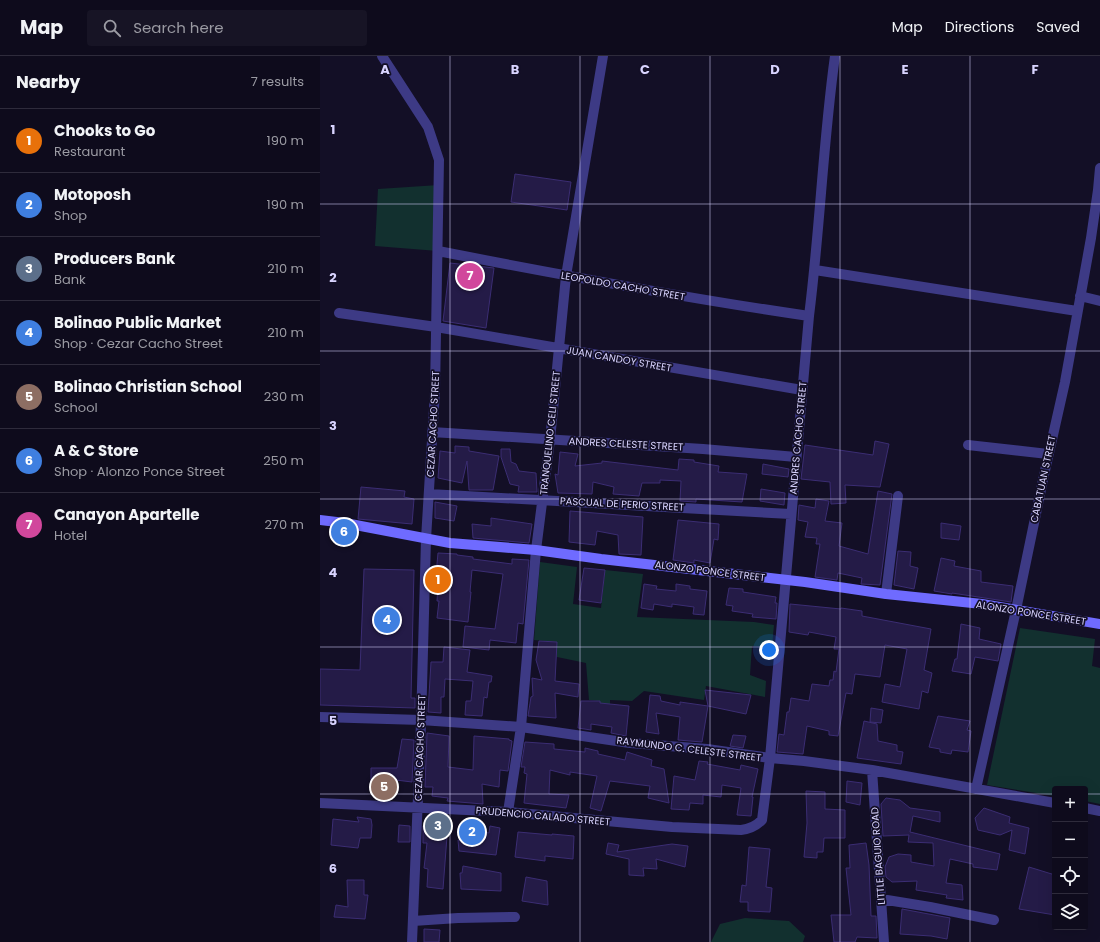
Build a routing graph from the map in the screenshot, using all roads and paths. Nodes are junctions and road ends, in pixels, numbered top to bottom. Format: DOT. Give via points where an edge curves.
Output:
graph roads {
  1 [pos="382,56"];
  2 [pos="603,56"];
  3 [pos="835,56"];
  4 [pos="1100,168"];
  5 [pos="1096,236"];
  6 [pos="438,251"];
  7 [pos="815,270"];
  8 [pos="566,276"];
  9 [pos="1080,296"];
  10 [pos="1100,301"];
  11 [pos="1077,311"];
  12 [pos="339,313"];
  13 [pos="809,316"];
  14 [pos="436,327"];
  15 [pos="559,348"];
  16 [pos="802,390"];
  17 [pos="432,432"];
  18 [pos="550,440"];
  19 [pos="968,445"];
  20 [pos="1048,454"];
  21 [pos="796,457"];
  22 [pos="429,494"];
  23 [pos="898,496"];
  24 [pos="542,500"];
  25 [pos="791,514"];
  26 [pos="320,520"];
  27 [pos="426,539"];
  28 [pos="536,550"];
  29 [pos="785,580"];
  30 [pos="886,594"];
  31 [pos="1016,610"];
  32 [pos="1100,624"];
  33 [pos="320,717"];
  34 [pos="421,720"];
  35 [pos="521,727"];
  36 [pos="770,758"];
  37 [pos="872,770"];
  38 [pos="976,789"];
  39 [pos="1052,802"];
  40 [pos="320,803"];
  41 [pos="418,808"];
  42 [pos="1088,809"];
  43 [pos="1100,811"];
  44 [pos="508,812"];
  45 [pos="762,820"];
  46 [pos="881,899"];
  47 [pos="515,917"];
  48 [pos="994,920"];
  49 [pos="413,921"];
  50 [pos="412,942"];
  51 [pos="884,942"];
  1 -- 6 [label="street, CEZAR CACHO STREET" via="428,127 439,160"];
  2 -- 8 [label="street, TRANQUELINO CELI STREET"];
  3 -- 7 [label="street, ANDRES CACHO STREET" via="827,112"];
  4 -- 5 [label="street, CABATUAN STREET"];
  5 -- 9 [label="street, CABATUAN STREET"];
  6 -- 8 [label="street, LEOPOLDO CACHO STREET"];
  6 -- 14 [label="street, CEZAR CACHO STREET"];
  7 -- 11 [label="street"];
  7 -- 13 [label="street, ANDRES CACHO STREET"];
  8 -- 13 [label="street, LEOPOLDO CACHO STREET"];
  8 -- 15 [label="street, TRANQUELINO CELI STREET"];
  9 -- 10 [label="street"];
  9 -- 11 [label="street, CABATUAN STREET"];
  11 -- 20 [label="street, CABATUAN STREET" via="1065,382"];
  12 -- 14 [label="street, JUAN CANDOY STREET"];
  13 -- 16 [label="street, ANDRES CACHO STREET"];
  14 -- 15 [label="street, JUAN CANDOY STREET"];
  14 -- 17 [label="street, CEZAR CACHO STREET"];
  15 -- 16 [label="street, JUAN CANDOY STREET"];
  15 -- 18 [label="street, TRANQUELINO CELI STREET"];
  16 -- 21 [label="street, ANDRES CACHO STREET"];
  17 -- 18 [label="street, ANDRES CELESTE STREET"];
  17 -- 22 [label="street, CEZAR CACHO STREET"];
  18 -- 21 [label="street, ANDRES CELESTE STREET"];
  18 -- 24 [label="street, TRANQUELINO CELI STREET"];
  19 -- 20 [label="street"];
  20 -- 31 [label="street, CABATUAN STREET"];
  21 -- 25 [label="street, ANDRES CACHO STREET"];
  22 -- 24 [label="street, PASCUAL DE PERIO STREET"];
  22 -- 27 [label="street, CEZAR CACHO STREET"];
  23 -- 30 [label="street"];
  24 -- 25 [label="street, PASCUAL DE PERIO STREET"];
  24 -- 28 [label="street, TRANQUELINO CELI STREET"];
  25 -- 29 [label="street, ANDRES CACHO STREET"];
  26 -- 27 [label="street, ALONZO PONCE STREET"];
  27 -- 28 [label="street, ALONZO PONCE STREET"];
  27 -- 34 [label="street, CEZAR CACHO STREET"];
  28 -- 29 [label="street, ALONZO PONCE STREET"];
  28 -- 35 [label="street, TRANQUELINO CELI STREET"];
  29 -- 30 [label="street, ALONZO PONCE STREET"];
  29 -- 36 [label="street, ANDRES CACHO STREET"];
  30 -- 31 [label="street, ALONZO PONCE STREET"];
  31 -- 32 [label="street, ALONZO PONCE STREET"];
  31 -- 38 [label="street, CABATUAN STREET"];
  33 -- 34 [label="street, RAYMUNDO C. CELESTE STREET"];
  34 -- 35 [label="street, RAYMUNDO C. CELESTE STREET"];
  34 -- 41 [label="street, CEZAR CACHO STREET"];
  35 -- 36 [label="street, RAYMUNDO C. CELESTE STREET" via="630,743 707,749"];
  35 -- 44 [label="street, TRANQUELINO CELI STREET"];
  36 -- 37 [label="street, RAYMUNDO C. CELESTE STREET"];
  36 -- 45 [label="street, ANDRES CACHO STREET"];
  37 -- 38 [label="street, RAYMUNDO C. CELESTE STREET"];
  37 -- 46 [label="street, LITTLE BAGUIO ROAD"];
  38 -- 39 [label="street, RAYMUNDO C. CELESTE STREET"];
  40 -- 41 [label="street, PRUDENCIO CALADO STREET"];
  41 -- 44 [label="street, PRUDENCIO CALADO STREET"];
  41 -- 49 [label="street, CEZAR CACHO STREET"];
  42 -- 43 [label="street"];
  44 -- 45 [label="street, PRUDENCIO CALADO STREET" via="672,827 741,830 750,829"];
  46 -- 48 [label="street"];
  46 -- 51 [label="street, LITTLE BAGUIO ROAD"];
  47 -- 49 [label="street"];
  49 -- 50 [label="street, CEZAR CACHO STREET"];
}
